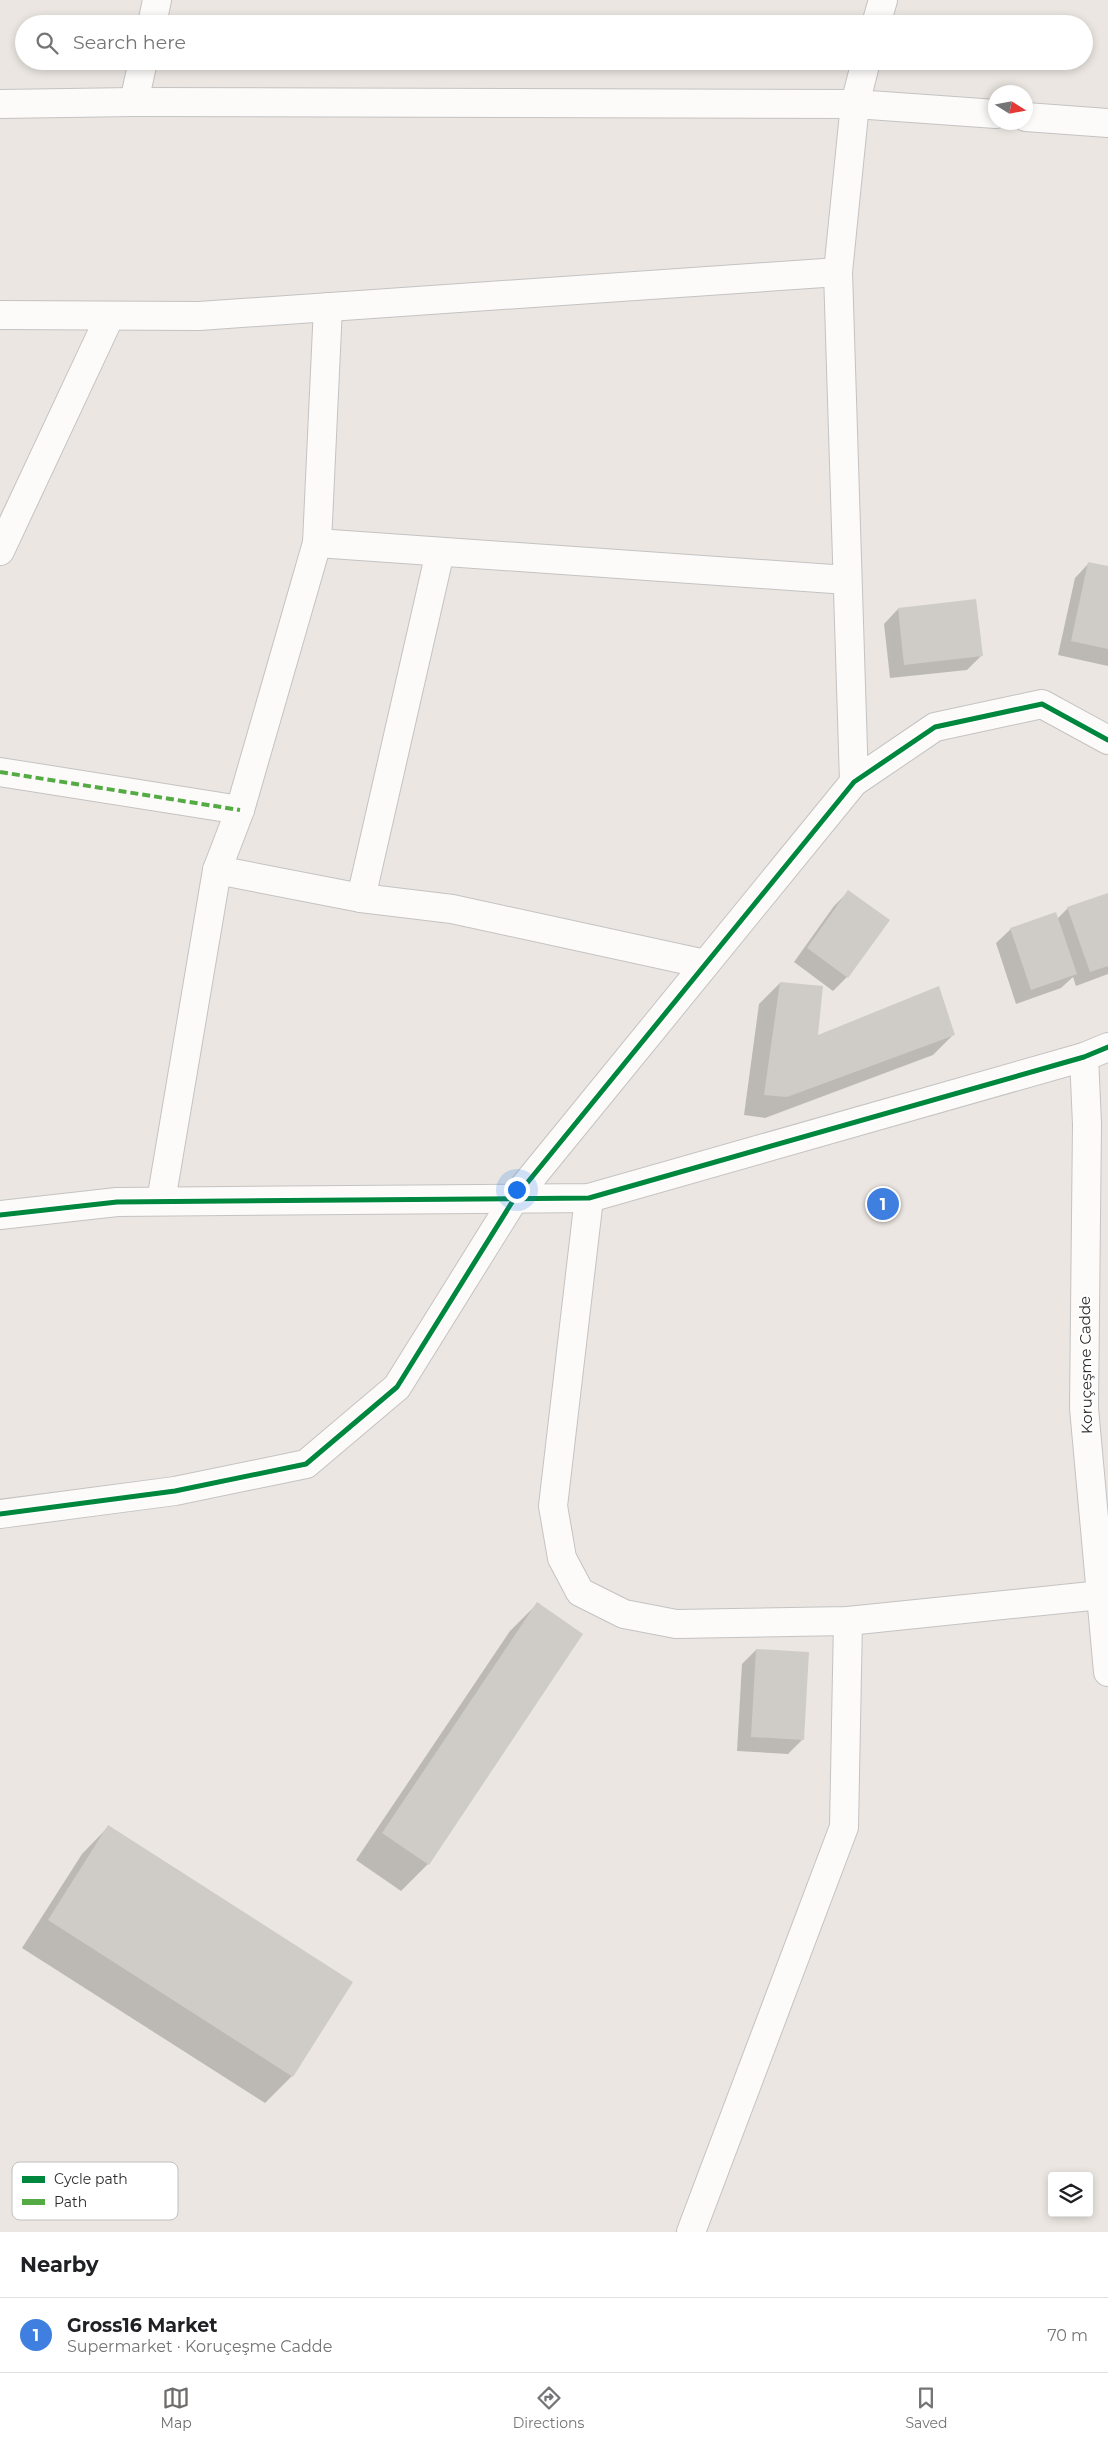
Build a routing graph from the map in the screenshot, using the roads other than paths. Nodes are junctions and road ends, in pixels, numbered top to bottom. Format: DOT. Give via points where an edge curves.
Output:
graph roads {
  1 [pos="157,0"];
  2 [pos="883,0"];
  3 [pos="154,15"];
  4 [pos="879,15"];
  5 [pos="141,70"];
  6 [pos="864,70"];
  7 [pos="134,102"];
  8 [pos="0,104"];
  9 [pos="855,104"];
  10 [pos="988,113"];
  11 [pos="1033,117"];
  12 [pos="1108,122"];
  13 [pos="838,272"];
  14 [pos="328,307"];
  15 [pos="0,315"];
  16 [pos="110,316"];
  17 [pos="317,543"];
  18 [pos="0,551"];
  19 [pos="440,552"];
  20 [pos="847,580"];
  21 [pos="1108,740"];
  22 [pos="0,772"];
  23 [pos="854,782"];
  24 [pos="240,810"];
  25 [pos="218,870"];
  26 [pos="361,898"];
  27 [pos="705,964"];
  28 [pos="1096,1052"];
  29 [pos="589,1198"];
  30 [pos="514,1199"];
  31 [pos="160,1201"];
  32 [pos="0,1215"];
  33 [pos="0,1514"];
  34 [pos="1101,1595"];
  35 [pos="848,1621"];
  36 [pos="1108,1672"];
  37 [pos="691,2232"];
  1 -- 3 [label="street"];
  2 -- 4 [label="street"];
  5 -- 7 [label="street"];
  6 -- 9 [label="street"];
  7 -- 8 [label="street"];
  7 -- 9 [label="street"];
  9 -- 10 [label="street"];
  9 -- 13 [label="street"];
  11 -- 12 [label="street"];
  13 -- 14 [label="street"];
  13 -- 20 [label="street"];
  14 -- 16 [label="street" via="199,316"];
  14 -- 17 [label="street"];
  15 -- 16 [label="street"];
  16 -- 18 [label="street"];
  17 -- 19 [label="street"];
  17 -- 24 [label="street"];
  19 -- 20 [label="street"];
  19 -- 26 [label="street"];
  20 -- 23 [label="street"];
  21 -- 23 [label="street" via="1042,704 935,727"];
  22 -- 24 [label="street"];
  23 -- 27 [label="street"];
  24 -- 25 [label="street"];
  25 -- 26 [label="street"];
  25 -- 31 [label="street"];
  26 -- 27 [label="street" via="452,908"];
  27 -- 30 [label="street"];
  28 -- 29 [label="street"];
  28 -- 34 [label="street, Koruçeşme Cadde" via="1087,1124 1084,1408"];
  29 -- 30 [label="street"];
  29 -- 35 [label="street" via="553,1506 562,1558 580,1592 624,1614 676,1624"];
  30 -- 31 [label="street"];
  30 -- 33 [label="street" via="397,1387 306,1464 174,1490"];
  31 -- 32 [label="street" via="117,1202"];
  34 -- 35 [label="street"];
  34 -- 36 [label="street, Koruçeşme Cadde"];
  35 -- 37 [label="street" via="844,1827"];
}
